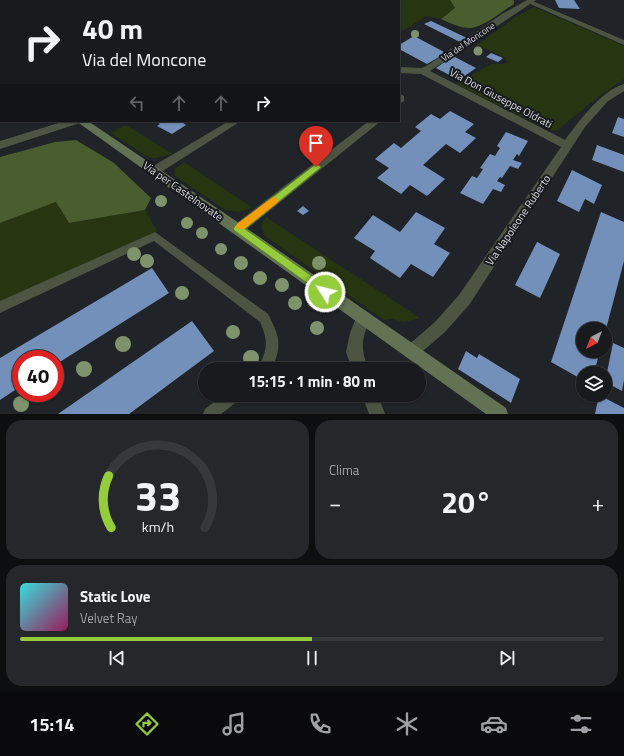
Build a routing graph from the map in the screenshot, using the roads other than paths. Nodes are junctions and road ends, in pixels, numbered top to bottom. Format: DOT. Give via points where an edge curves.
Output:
graph roads {
  1 [pos="528,1"];
  2 [pos="624,43"];
  3 [pos="400,70"];
  4 [pos="423,71"];
  5 [pos="624,87"];
  6 [pos="73,122"];
  7 [pos="82,122"];
  8 [pos="232,122"];
  9 [pos="375,122"];
  10 [pos="0,145"];
  11 [pos="567,146"];
  12 [pos="154,171"];
  13 [pos="238,229"];
  14 [pos="0,307"];
  15 [pos="363,318"];
  16 [pos="411,352"];
  17 [pos="268,362"];
  18 [pos="358,362"];
  19 [pos="225,402"];
  20 [pos="373,402"];
  21 [pos="210,414"];
  22 [pos="377,414"];
  23 [pos="500,414"];
  1 -- 2 [label="lane"];
  1 -- 4 [label="street, Via del Moncone"];
  3 -- 4 [label="street"];
  4 -- 11 [label="street, Via Don Giuseppe Oldrati"];
  5 -- 11 [label="street, Via Napoleone Ruberto" via="604,100 581,125"];
  6 -- 10 [label="street"];
  7 -- 12 [label="street, Via per Castelnovate"];
  8 -- 12 [label="street"];
  9 -- 13 [label="street"];
  11 -- 16 [label="street, Via Napoleone Ruberto" via="464,300 440,327"];
  12 -- 13 [label="street, Via per Castelnovate"];
  13 -- 15 [label="street, Via per Castelnovate"];
  14 -- 17 [label="lane" via="155,236 264,318 273,335 274,350"];
  15 -- 16 [label="street, Via per Castelnovate"];
  15 -- 18 [label="street" via="354,352"];
  16 -- 23 [label="street, Via per Castelnovate"];
  19 -- 21 [label="lane"];
  20 -- 22 [label="street"];
}
